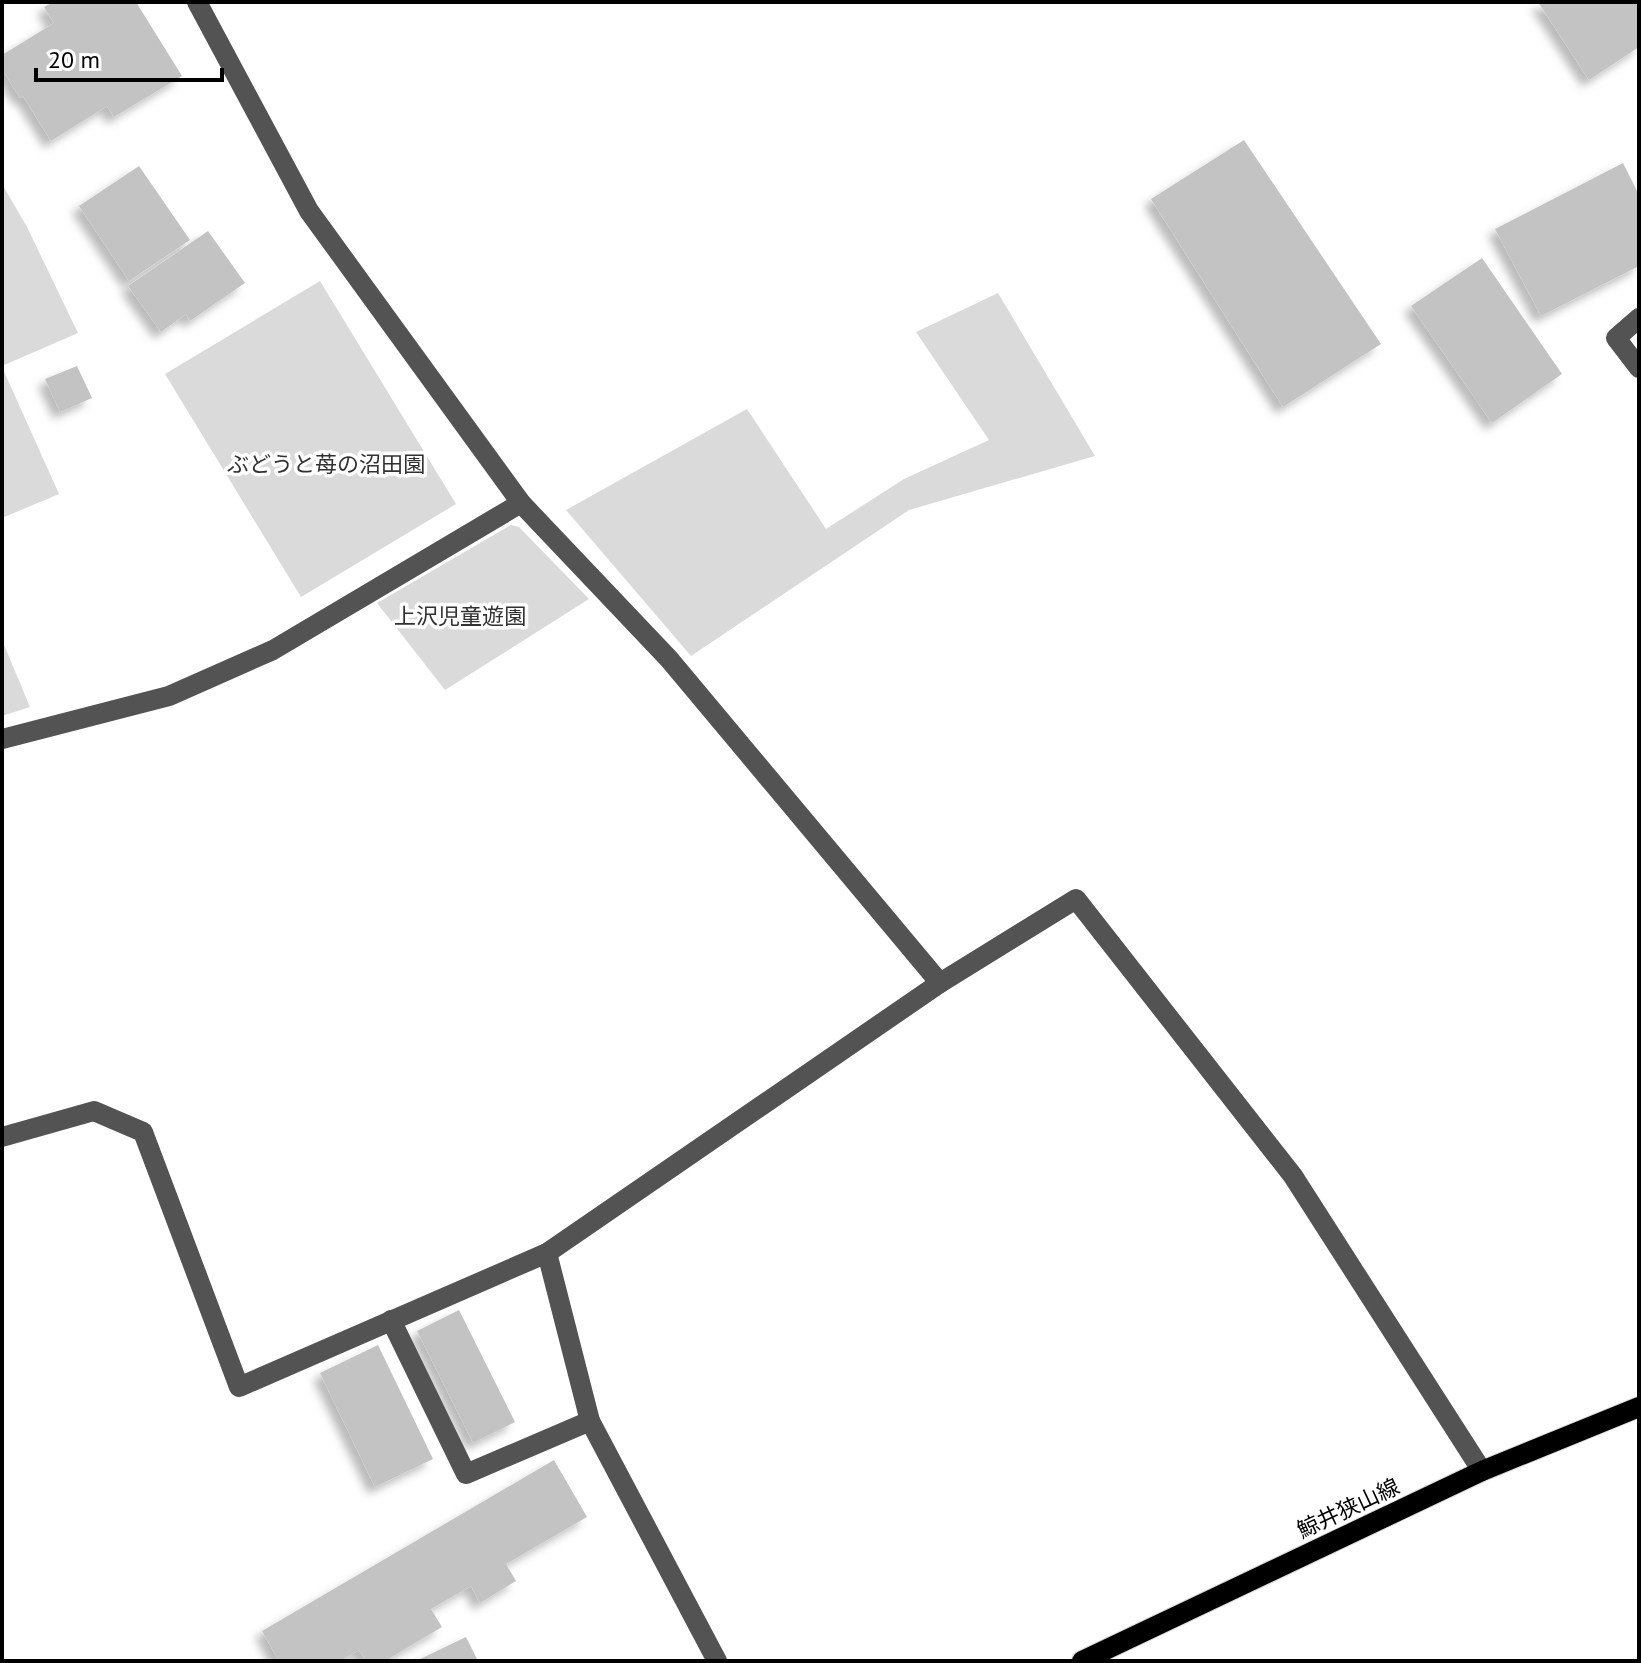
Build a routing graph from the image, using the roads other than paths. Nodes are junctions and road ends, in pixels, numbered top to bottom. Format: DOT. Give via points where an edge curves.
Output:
graph roads {
  1 [pos="197,2"];
  2 [pos="1639,318"];
  3 [pos="1639,368"];
  4 [pos="521,503"];
  5 [pos="2,739"];
  6 [pos="940,983"];
  7 [pos="2,1137"];
  8 [pos="547,1253"];
  9 [pos="391,1320"];
  10 [pos="1639,1407"];
  11 [pos="590,1421"];
  12 [pos="1482,1471"];
  13 [pos="717,1661"];
  14 [pos="1082,1661"];
  1 -- 4 [label="street" via="309,211"];
  2 -- 3 [label="street" via="1616,338"];
  4 -- 5 [label="street" via="273,650 169,696"];
  4 -- 6 [label="street" via="669,659"];
  6 -- 8 [label="street"];
  6 -- 12 [label="street" via="1076,899 1293,1176"];
  7 -- 9 [label="street" via="94,1111 143,1132 239,1387"];
  8 -- 9 [label="street"];
  8 -- 11 [label="street"];
  9 -- 11 [label="street" via="466,1474"];
  10 -- 12 [label="main road, 鯨井狭山線"];
  11 -- 13 [label="street"];
  12 -- 14 [label="main road, 鯨井狭山線"];
}
